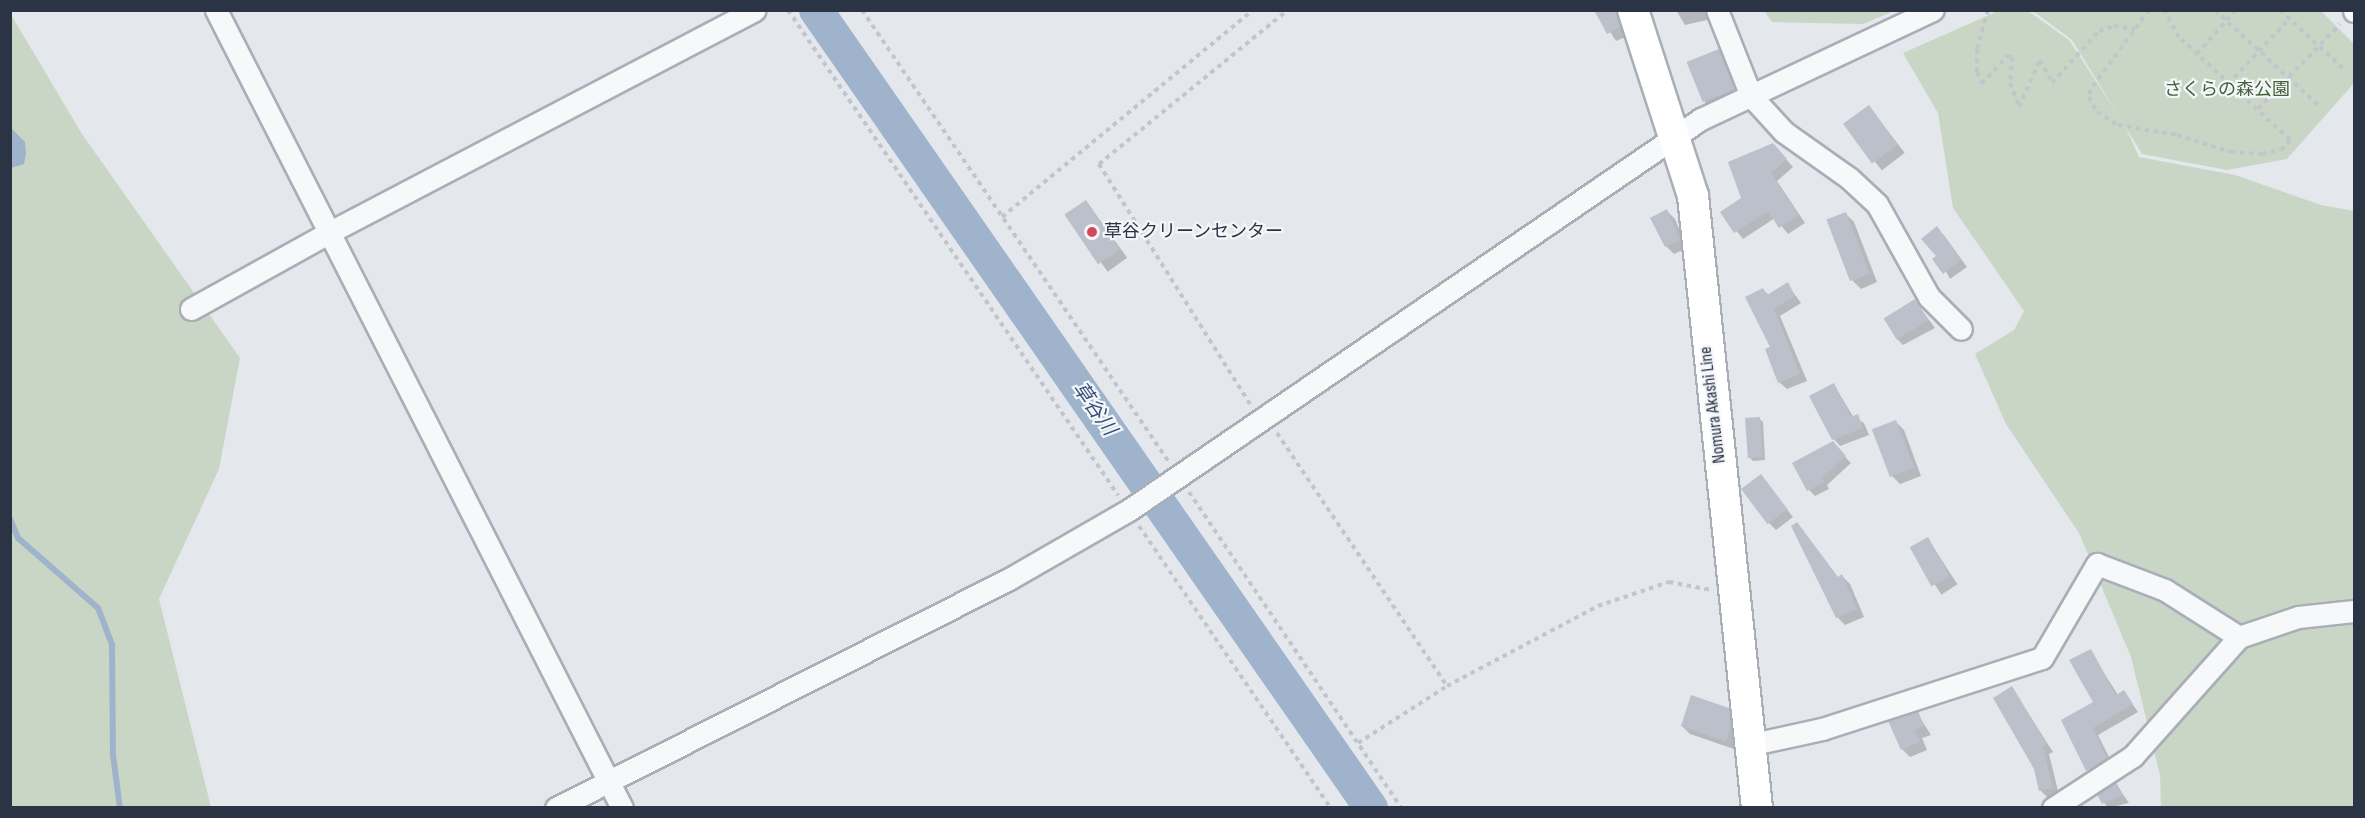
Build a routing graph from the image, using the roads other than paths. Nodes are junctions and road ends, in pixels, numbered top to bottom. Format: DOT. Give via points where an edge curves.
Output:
graph roads {
  1 [pos="216,10"];
  2 [pos="754,10"];
  3 [pos="1633,10"];
  4 [pos="1717,10"];
  5 [pos="1933,10"];
  6 [pos="1751,96"];
  7 [pos="1674,136"];
  8 [pos="330,232"];
  9 [pos="192,309"];
  10 [pos="1961,329"];
  11 [pos="2355,611"];
  12 [pos="2239,637"];
  13 [pos="1753,744"];
  14 [pos="609,781"];
  15 [pos="556,807"];
  16 [pos="622,807"];
  17 [pos="1757,807"];
  18 [pos="2053,807"];
  1 -- 8 [label="street"];
  2 -- 8 [label="street"];
  3 -- 7 [label="main road, Nomura Akashi Line"];
  4 -- 6 [label="street"];
  5 -- 6 [label="street"];
  6 -- 7 [label="street"];
  6 -- 10 [label="street" via="1784,132 1849,178 1877,204 1929,297"];
  7 -- 13 [label="main road, Nomura Akashi Line" via="1693,196"];
  7 -- 14 [label="street" via="1129,510 1009,579"];
  8 -- 9 [label="street"];
  8 -- 14 [label="street"];
  11 -- 12 [label="street" via="2298,617"];
  12 -- 13 [label="street" via="2165,590 2097,564 2042,658 1822,729"];
  12 -- 18 [label="street" via="2133,756"];
  13 -- 17 [label="main road, Nomura Akashi Line"];
  14 -- 15 [label="street"];
  14 -- 16 [label="street"];
}
